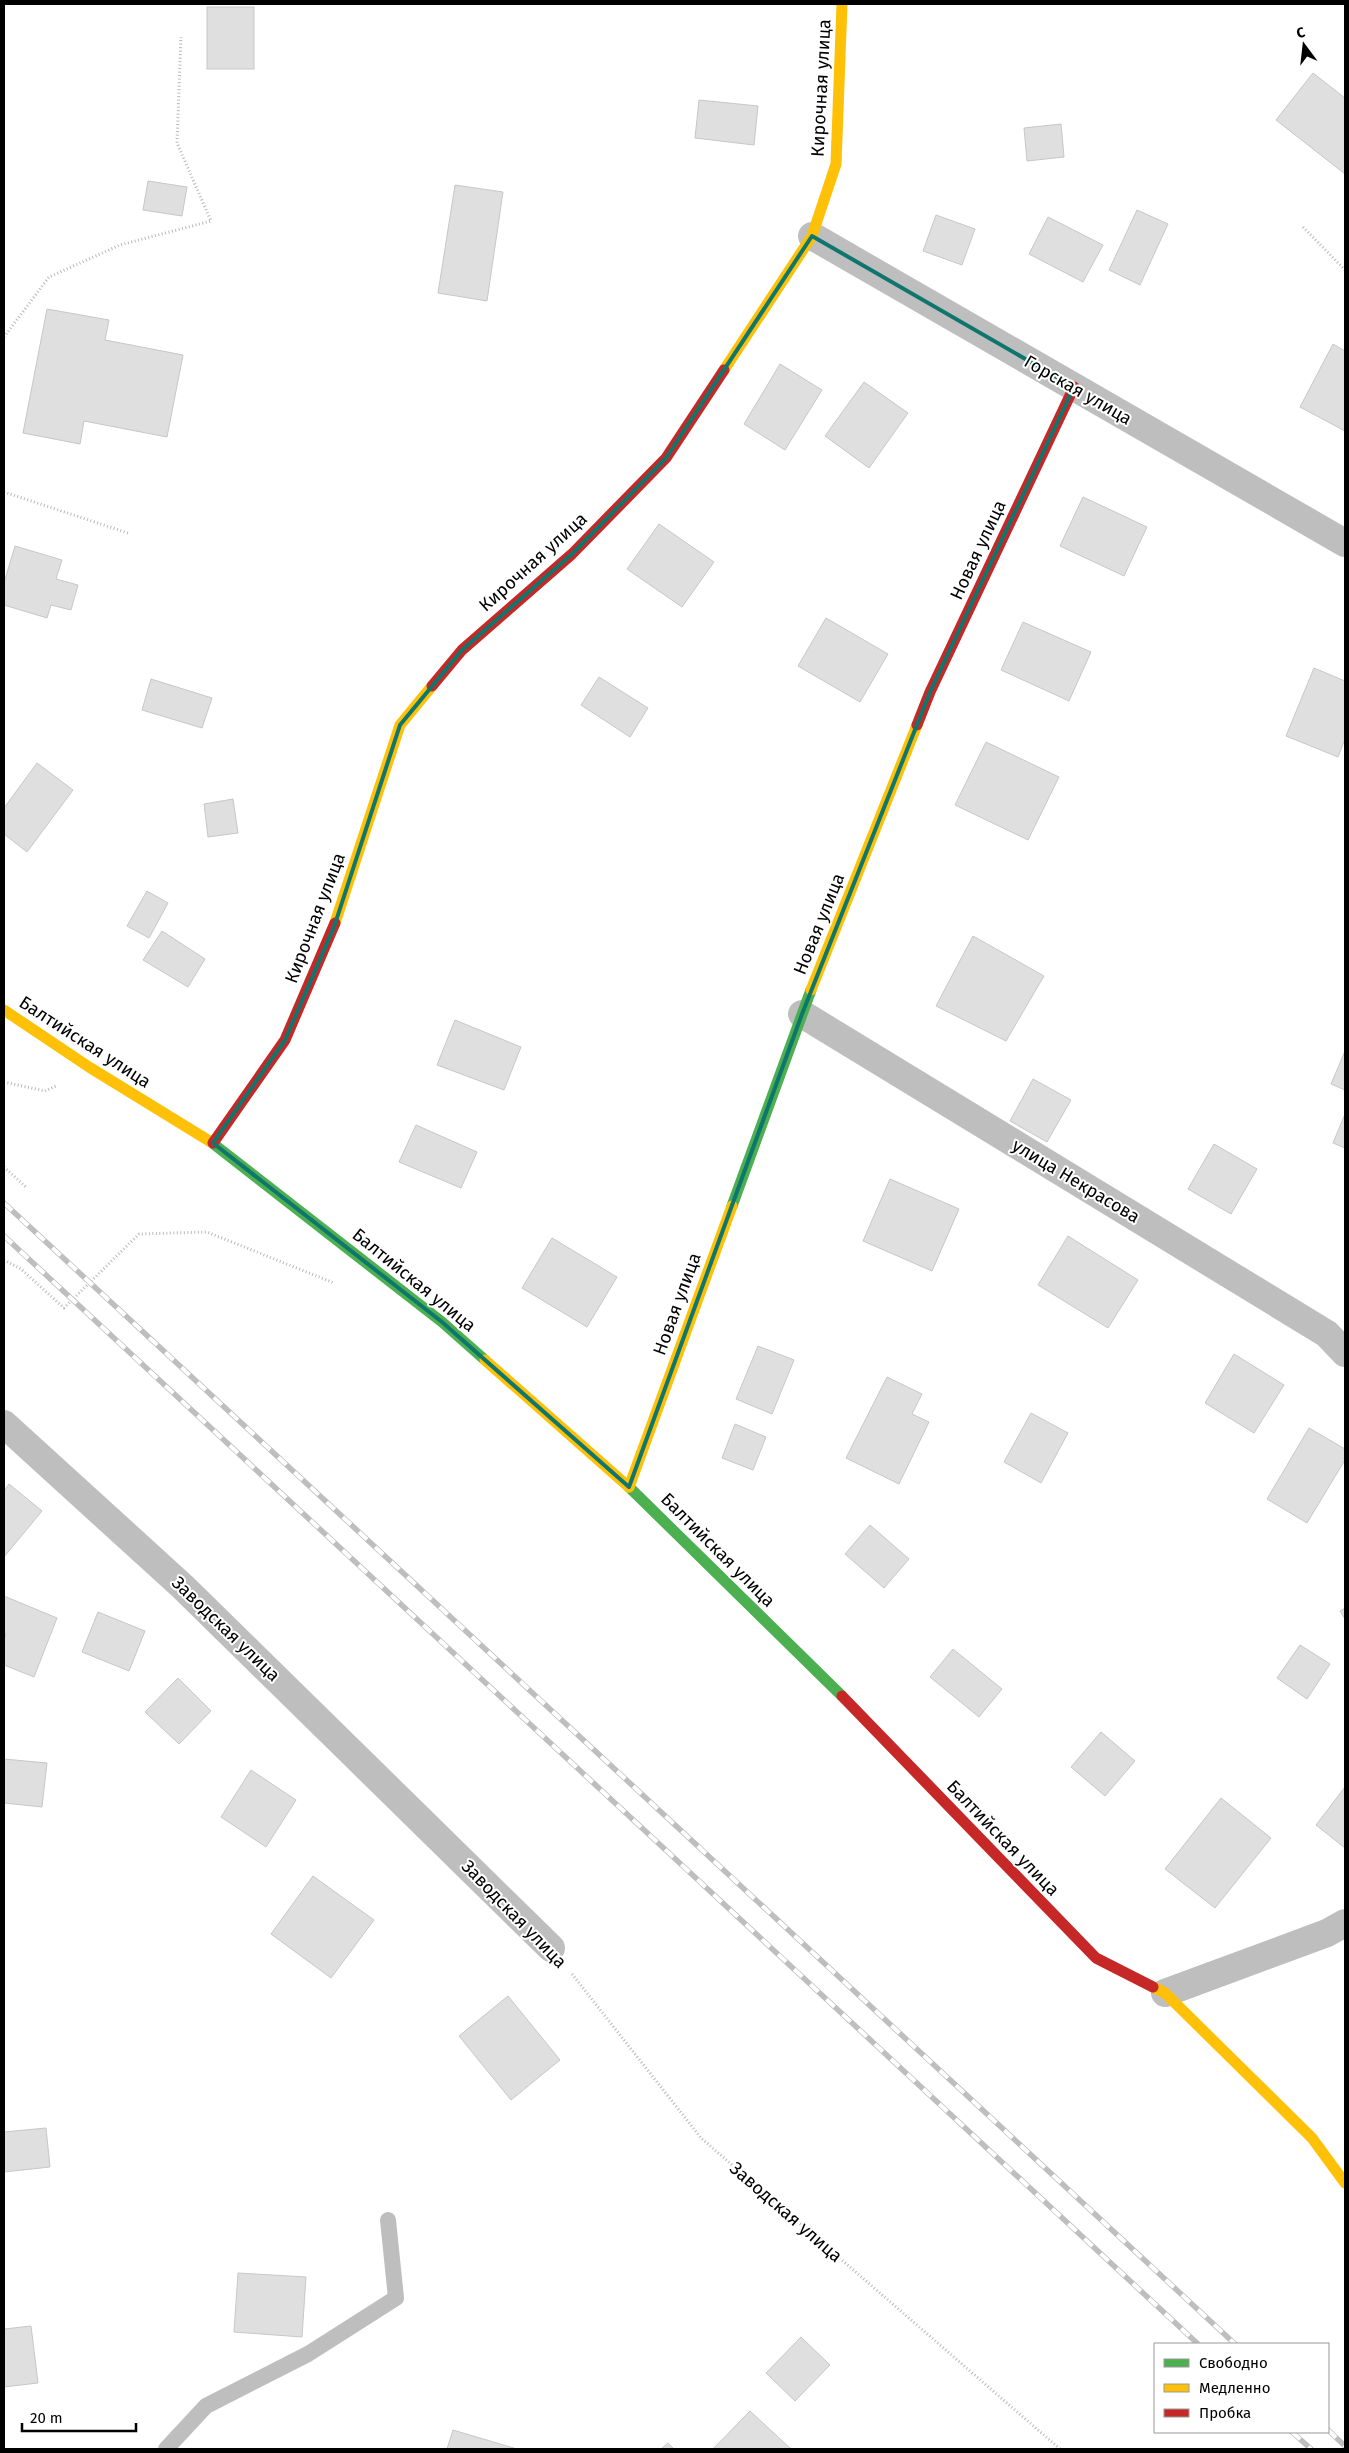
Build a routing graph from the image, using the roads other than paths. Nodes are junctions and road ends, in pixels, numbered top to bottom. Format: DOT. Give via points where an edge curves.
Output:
graph roads {
  1 [pos="842,4"];
  2 [pos="812,236"];
  3 [pos="1074,387"];
  4 [pos="1345,543"];
  5 [pos="4,1010"];
  6 [pos="802,1014"];
  7 [pos="213,1143"];
  8 [pos="1345,1352"];
  9 [pos="4,1424"];
  10 [pos="628,1486"];
  11 [pos="1345,1923"];
  12 [pos="551,1948"];
  13 [pos="1165,1993"];
  14 [pos="1345,2183"];
  15 [pos="388,2220"];
  16 [pos="166,2449"];
  1 -- 2 [label="street, Кирочная улица" via="836,164"];
  2 -- 3 [label="street, Горская улица"];
  2 -- 7 [label="street, Кирочная улица" via="666,458 572,554 462,650 400,726 334,928 286,1040"];
  3 -- 4 [label="street, Горская улица"];
  3 -- 6 [label="street, Новая улица" via="930,692"];
  5 -- 7 [label="street, Балтийская улица"];
  6 -- 8 [label="street, улица Некрасова" via="1327,1334"];
  6 -- 10 [label="street, Новая улица"];
  7 -- 10 [label="street, Балтийская улица" via="442,1322"];
  9 -- 12 [label="street, Заводская улица" via="184,1587"];
  10 -- 13 [label="street, Балтийская улица" via="866,1720 1096,1958"];
  11 -- 13 [label="street" via="1327,1933"];
  13 -- 14 [label="street, Балтийская улица" via="1312,2138"];
  15 -- 16 [label="lane" via="396,2298 308,2354 206,2406"];
}
